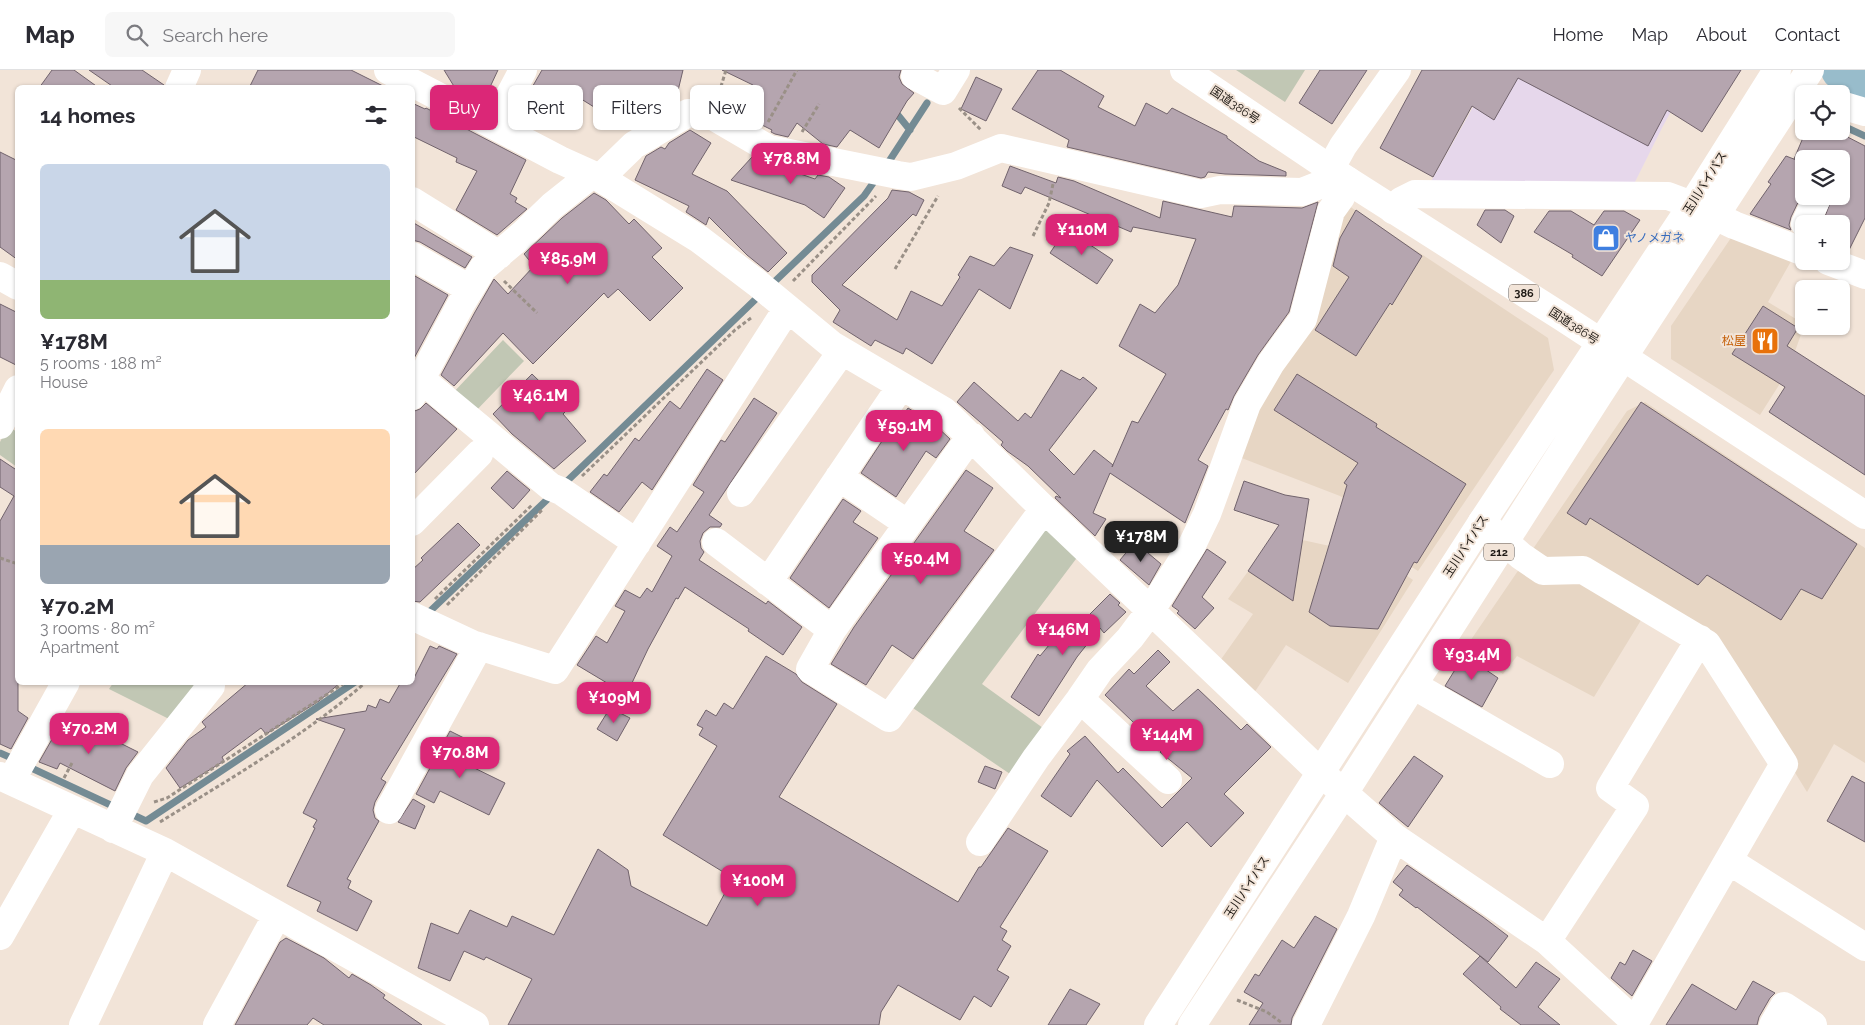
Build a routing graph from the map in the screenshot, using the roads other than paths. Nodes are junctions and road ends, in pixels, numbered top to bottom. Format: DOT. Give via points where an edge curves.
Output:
graph roads {
  1 [pos="187,70"];
  2 [pos="388,70"];
  3 [pos="523,70"];
  4 [pos="1184,70"];
  5 [pos="1397,70"];
  6 [pos="1775,71"];
  7 [pos="915,76"];
  8 [pos="949,81"];
  9 [pos="1805,82"];
  10 [pos="180,85"];
  11 [pos="430,92"];
  12 [pos="1850,108"];
  13 [pos="1865,112"];
  14 [pos="498,118"];
  15 [pos="498,128"];
  16 [pos="596,177"];
  17 [pos="1333,178"];
  18 [pos="415,202"];
  19 [pos="1393,210"];
  20 [pos="1703,211"];
  21 [pos="1795,235"];
  22 [pos="415,258"];
  23 [pos="493,260"];
  24 [pos="1850,269"];
  25 [pos="1865,275"];
  26 [pos="0,276"];
  27 [pos="15,284"];
  28 [pos="470,289"];
  29 [pos="773,297"];
  30 [pos="1612,350"];
  31 [pos="842,351"];
  32 [pos="900,386"];
  33 [pos="417,388"];
  34 [pos="15,395"];
  35 [pos="0,425"];
  36 [pos="971,436"];
  37 [pos="479,454"];
  38 [pos="839,476"];
  39 [pos="741,493"];
  40 [pos="1044,509"];
  41 [pos="1865,515"];
  42 [pos="415,519"];
  43 [pos="1482,522"];
  44 [pos="908,524"];
  45 [pos="716,542"];
  46 [pos="1505,542"];
  47 [pos="637,543"];
  48 [pos="768,582"];
  49 [pos="1151,610"];
  50 [pos="419,619"];
  51 [pos="832,630"];
  52 [pos="1700,639"];
  53 [pos="479,646"];
  54 [pos="64,685"];
  55 [pos="1413,685"];
  56 [pos="211,686"];
  57 [pos="1080,699"];
  58 [pos="1550,764"];
  59 [pos="1320,772"];
  60 [pos="6,778"];
  61 [pos="1168,780"];
  62 [pos="1344,793"];
  63 [pos="72,810"];
  64 [pos="389,810"];
  65 [pos="114,826"];
  66 [pos="1394,837"];
  67 [pos="980,842"];
  68 [pos="154,848"];
  69 [pos="1729,861"];
  70 [pos="278,915"];
  71 [pos="0,936"];
  72 [pos="1548,941"];
  73 [pos="1865,946"];
  74 [pos="83,1025"];
  75 [pos="216,1025"];
  76 [pos="475,1025"];
  77 [pos="1158,1025"];
  78 [pos="1192,1025"];
  79 [pos="1306,1025"];
  80 [pos="1773,1025"];
  81 [pos="1813,1025"];
  1 -- 10 [label="main road"];
  2 -- 11 [label="main road"];
  3 -- 14 [label="main road"];
  4 -- 17 [label="main road, 国道386号 / 386"];
  5 -- 17 [label="main road" via="1343,146"];
  6 -- 20 [label="main road, 玉川バイパス / 212"];
  7 -- 8 [label="main road"];
  9 -- 20 [label="main road, 玉川バイパス / 212"];
  12 -- 13 [label="main road"];
  15 -- 16 [label="main road"];
  16 -- 17 [label="main road" via="634,145 688,113 711,115 769,149 911,177 956,166 999,149 1201,194 1220,190 1302,192"];
  16 -- 23 [label="main road" via="552,206"];
  16 -- 29 [label="main road" via="699,239"];
  17 -- 19 [label="main road, 国道386号 / 386"];
  17 -- 49 [label="main road" via="1341,197 1331,211 1303,319 1271,363 1248,404 1196,538"];
  18 -- 23 [label="main road"];
  19 -- 20 [label="main road" via="1401,201 1415,194 1668,196"];
  19 -- 30 [label="main road, 国道386号 / 386"];
  20 -- 21 [label="main road"];
  20 -- 30 [label="main road, 玉川バイパス / 212"];
  22 -- 28 [label="main road"];
  23 -- 28 [label="main road" via="483,268"];
  24 -- 25 [label="main road"];
  26 -- 27 [label="main road"];
  28 -- 33 [label="main road"];
  29 -- 31 [label="main road"];
  29 -- 47 [label="main road"];
  30 -- 41 [label="main road, 国道386号 / 386"];
  30 -- 43 [label="main road, 玉川バイパス / 212"];
  30 -- 46 [label="main road, 玉川バイパス / 212"];
  31 -- 32 [label="main road"];
  31 -- 39 [label="main road"];
  32 -- 36 [label="main road" via="944,411"];
  32 -- 38 [label="main road"];
  33 -- 47 [label="main road" via="556,489"];
  34 -- 35 [label="main road"];
  36 -- 40 [label="main road"];
  36 -- 44 [label="main road"];
  37 -- 42 [label="main road"];
  38 -- 44 [label="main road"];
  38 -- 48 [label="main road"];
  40 -- 49 [label="main road"];
  40 -- 51 [label="main road" via="889,718 810,669"];
  43 -- 46 [label="main road"];
  43 -- 59 [label="main road, 玉川バイパス / 212"];
  44 -- 51 [label="main road"];
  45 -- 48 [label="main road"];
  46 -- 52 [label="main road" via="1543,571 1584,570"];
  46 -- 55 [label="main road, 玉川バイパス / 212"];
  47 -- 53 [label="main road" via="555,670"];
  48 -- 51 [label="main road"];
  49 -- 57 [label="main road"];
  49 -- 59 [label="main road"];
  50 -- 53 [label="main road"];
  52 -- 69 [label="main road" via="1707,644 1784,764"];
  52 -- 72 [label="main road" via="1610,788 1635,806"];
  53 -- 64 [label="main road"];
  54 -- 60 [label="main road" via="24,757"];
  55 -- 58 [label="main road"];
  55 -- 62 [label="main road, 玉川バイパス / 212"];
  56 -- 65 [label="main road" via="140,775"];
  57 -- 61 [label="main road"];
  57 -- 67 [label="main road"];
  59 -- 62 [label="main road"];
  59 -- 77 [label="main road, 玉川バイパス / 212"];
  60 -- 63 [label="main road"];
  62 -- 66 [label="main road"];
  62 -- 78 [label="main road, 玉川バイパス / 212"];
  63 -- 65 [label="main road"];
  63 -- 71 [label="main road"];
  65 -- 68 [label="main road"];
  66 -- 72 [label="main road"];
  66 -- 79 [label="main road" via="1361,916"];
  68 -- 70 [label="main road"];
  68 -- 74 [label="main road"];
  69 -- 72 [label="main road" via="1635,1022"];
  69 -- 73 [label="main road"];
  70 -- 75 [label="main road"];
  70 -- 76 [label="main road"];
  80 -- 81 [label="main road" via="1784,1006"];
}
